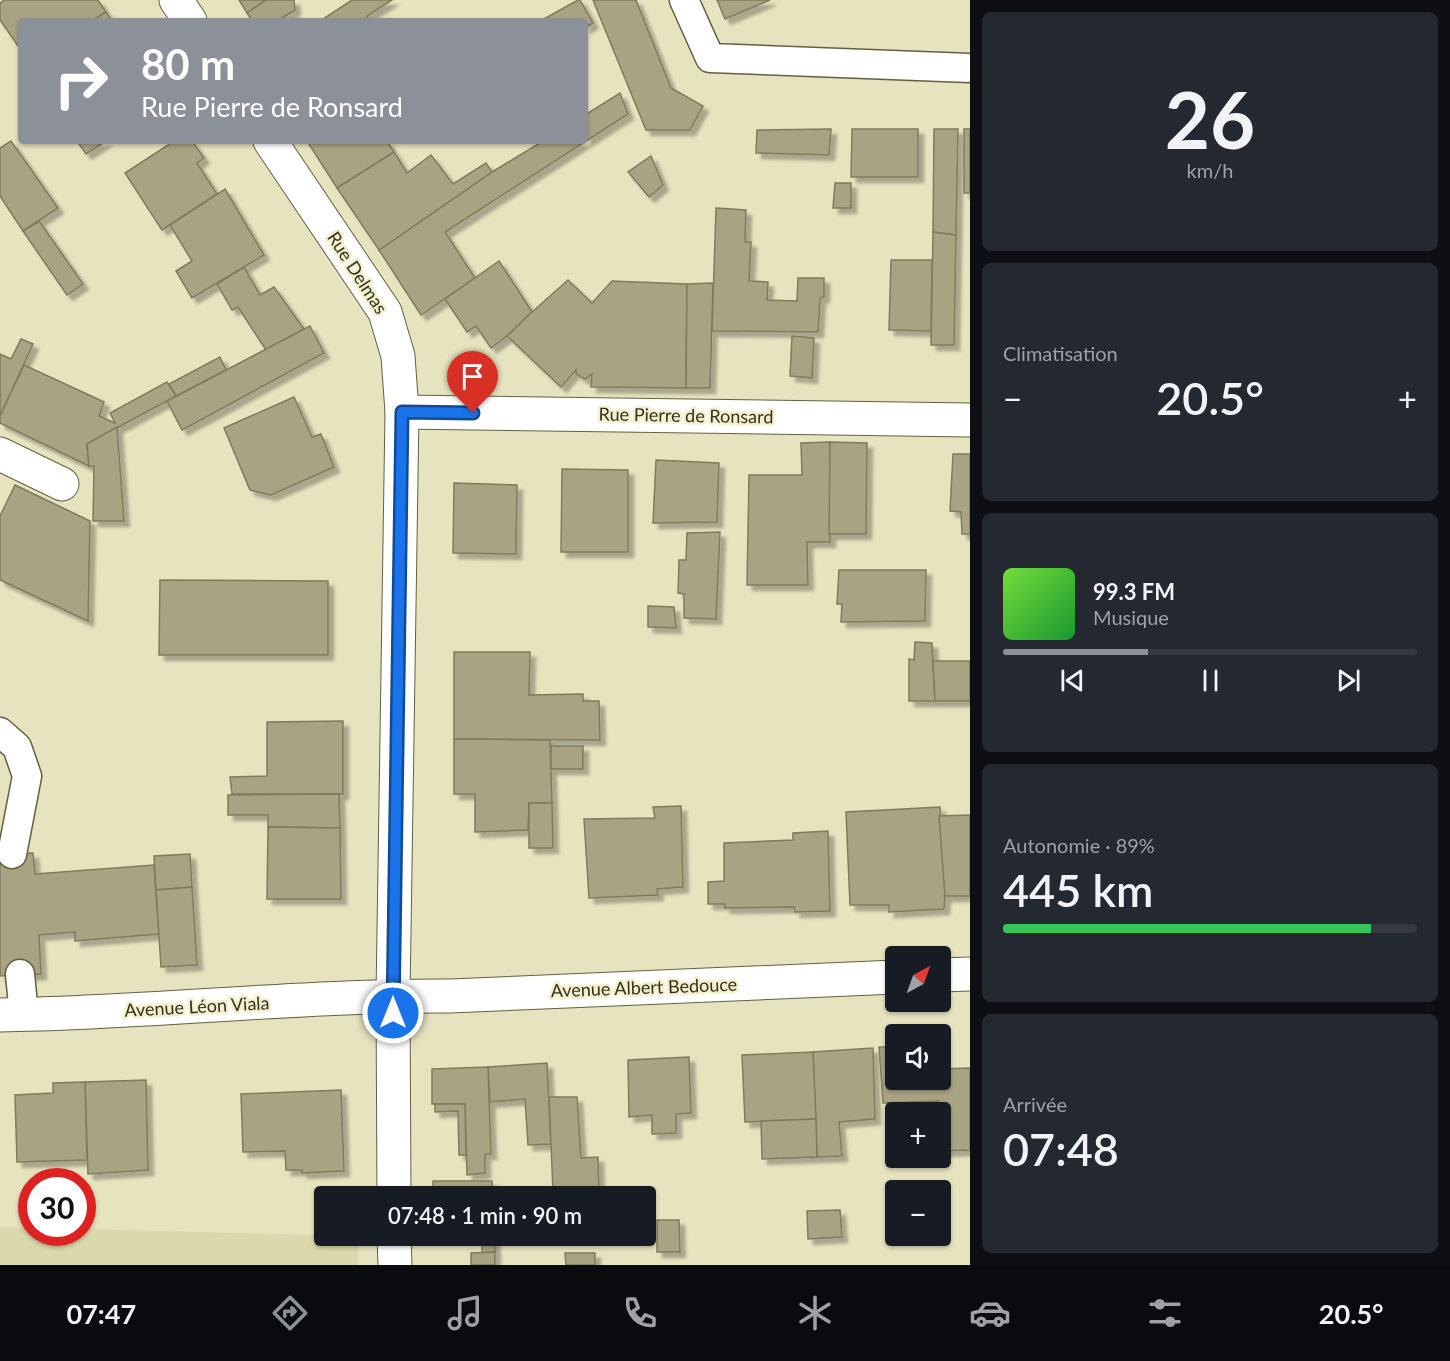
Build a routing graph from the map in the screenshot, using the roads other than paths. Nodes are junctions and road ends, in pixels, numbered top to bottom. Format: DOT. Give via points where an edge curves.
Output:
graph roads {
  1 [pos="176,0"];
  2 [pos="684,0"];
  3 [pos="188,18"];
  4 [pos="970,68"];
  5 [pos="272,144"];
  6 [pos="402,412"];
  7 [pos="970,420"];
  8 [pos="0,454"];
  9 [pos="62,484"];
  10 [pos="0,732"];
  11 [pos="12,854"];
  12 [pos="970,974"];
  13 [pos="20,975"];
  14 [pos="951,975"];
  15 [pos="885,977"];
  16 [pos="393,996"];
  17 [pos="12,1015"];
  18 [pos="394,1186"];
  19 [pos="394,1246"];
  20 [pos="395,1265"];
  1 -- 3 [label="street"];
  2 -- 4 [label="lane" via="710,58"];
  5 -- 6 [label="street, Rue Delmas" via="385,312 398,356"];
  6 -- 7 [label="street, Rue Pierre de Ronsard"];
  6 -- 16 [label="street, Rue Delmas"];
  8 -- 9 [label="street"];
  10 -- 11 [label="lane" via="17,747 27,776"];
  12 -- 14 [label="street"];
  13 -- 17 [label="lane"];
  15 -- 16 [label="street, Avenue Albert Bedouce"];
  16 -- 17 [label="street, Avenue Léon Viala"];
  16 -- 18 [label="street, Rue Delmas"];
  19 -- 20 [label="street"];
}
